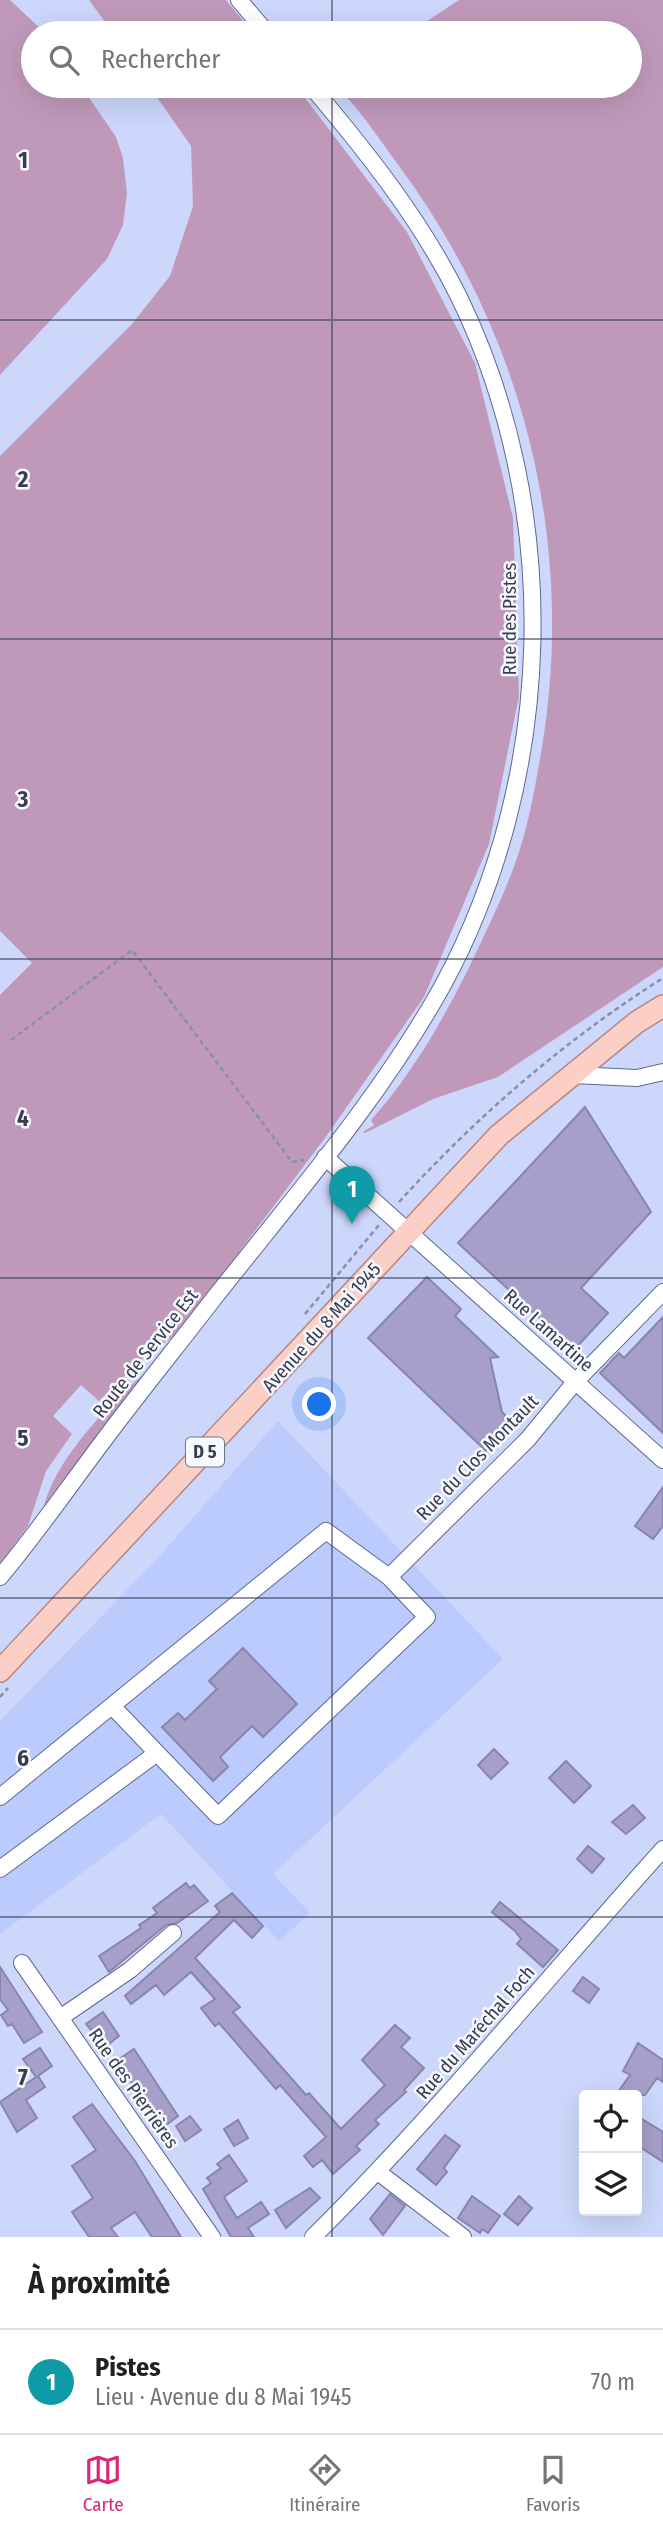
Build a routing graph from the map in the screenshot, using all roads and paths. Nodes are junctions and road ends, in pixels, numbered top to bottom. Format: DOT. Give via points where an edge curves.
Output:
graph roads {
  1 [pos="239,0"];
  2 [pos="257,21"];
  3 [pos="321,98"];
  4 [pos="663,978"];
  5 [pos="663,1006"];
  6 [pos="11,1040"];
  7 [pos="663,1072"];
  8 [pos="573,1075"];
  9 [pos="324,1157"];
  10 [pos="387,1215"];
  11 [pos="408,1230"];
  12 [pos="663,1292"];
  13 [pos="575,1382"];
  14 [pos="663,1460"];
  15 [pos="0,1577"];
  16 [pos="389,1577"];
  17 [pos="0,1671"];
  18 [pos="113,1707"];
  19 [pos="158,1753"];
  20 [pos="0,1797"];
  21 [pos="663,1849"];
  22 [pos="0,1869"];
  23 [pos="173,1933"];
  24 [pos="23,1963"];
  25 [pos="60,2018"];
  26 [pos="378,2172"];
  27 [pos="212,2237"];
  28 [pos="313,2237"];
  29 [pos="463,2237"];
  1 -- 2 [label="street"];
  3 -- 9 [label="street, Rue des Pistes" via="363,147 430,245 475,335 506,423 517,471 532,568 533,623 526,732 510,813 479,909 442,986 401,1053"];
  4 -- 10 [label="path" via="511,1091"];
  5 -- 8 [label="main road, Avenue du 8 Mai 1945 / D 5"];
  6 -- 9 [label="path" via="132,950 292,1162"];
  7 -- 8 [label="street" via="637,1078"];
  8 -- 11 [label="main road, Avenue du 8 Mai 1945 / D 5" via="499,1135"];
  9 -- 10 [label="street, Rue Lamartine"];
  9 -- 15 [label="street, Route de Service Est"];
  10 -- 11 [label="street, Rue Lamartine"];
  11 -- 13 [label="street, Rue Lamartine"];
  11 -- 17 [label="main road, Avenue du 8 Mai 1945 / D 5"];
  12 -- 13 [label="street, Rue du Clos Montault"];
  13 -- 14 [label="street, Rue Lamartine"];
  13 -- 16 [label="street, Rue du Clos Montault" via="528,1439"];
  16 -- 18 [label="street" via="326,1531"];
  16 -- 19 [label="street" via="427,1618 218,1816"];
  18 -- 19 [label="street"];
  18 -- 20 [label="street"];
  19 -- 22 [label="street"];
  21 -- 26 [label="street, Rue du Maréchal Foch"];
  23 -- 25 [label="street" via="130,1970"];
  24 -- 25 [label="street, Rue des Pierrières"];
  25 -- 27 [label="street, Rue des Pierrières"];
  26 -- 28 [label="street, Rue du Maréchal Foch"];
  26 -- 29 [label="street"];
}
